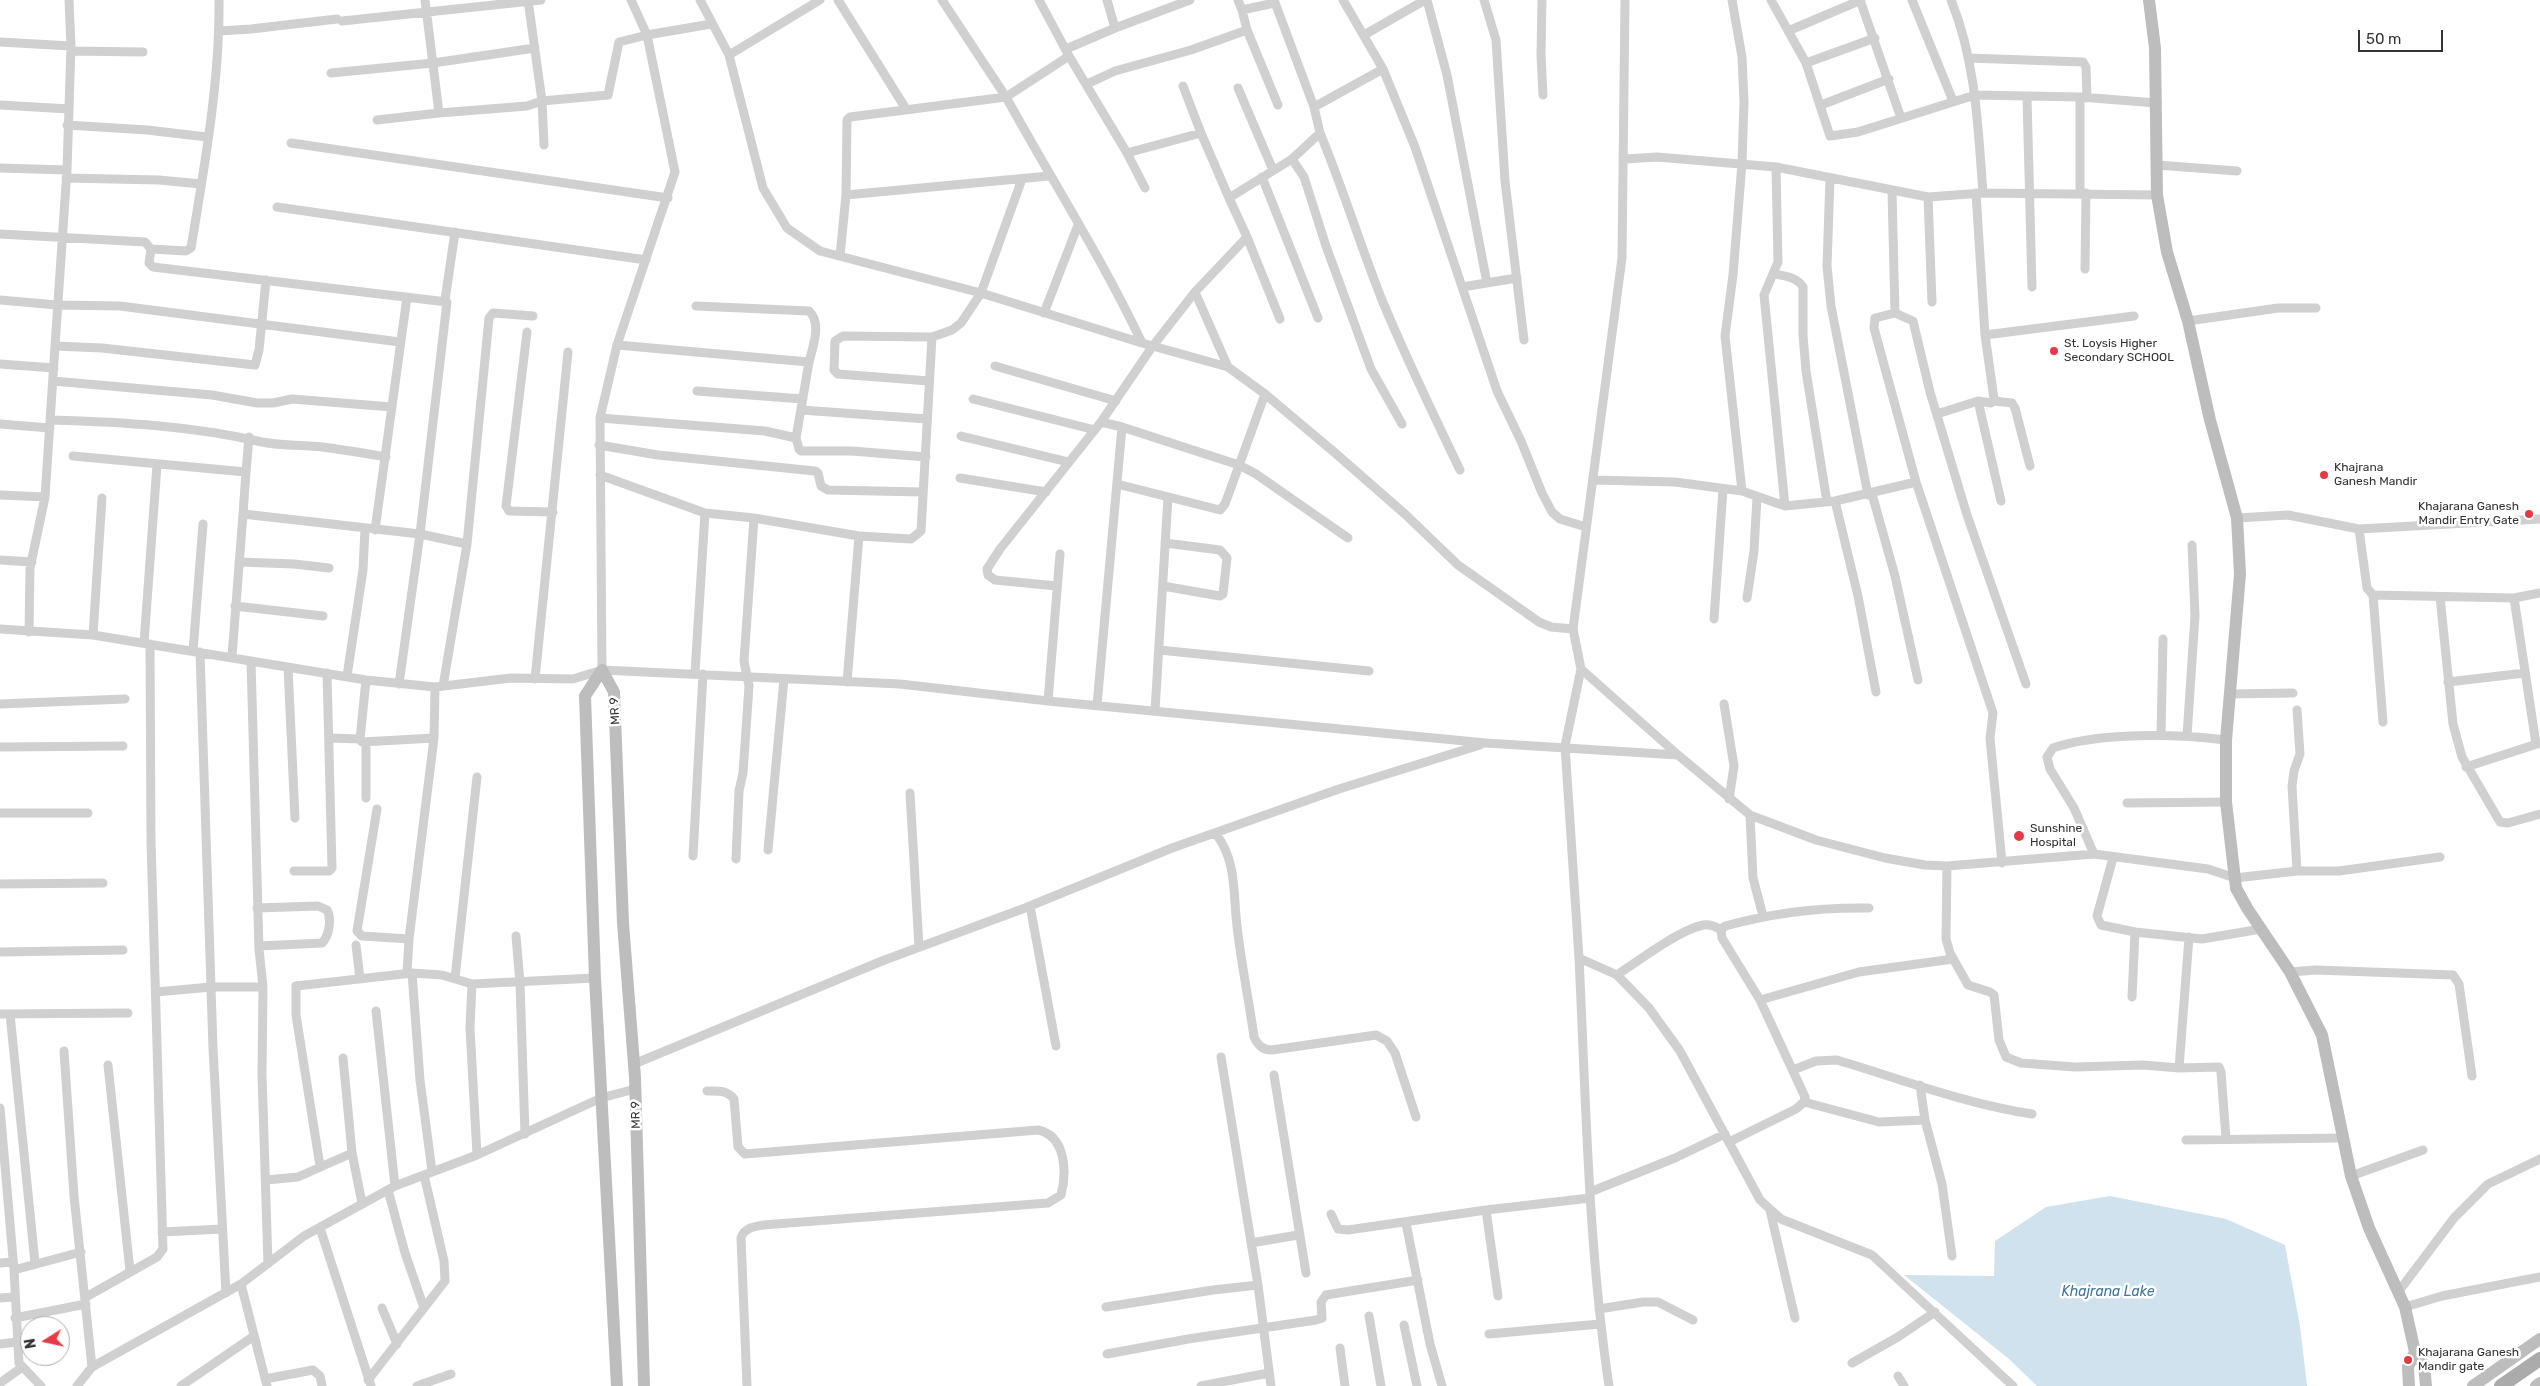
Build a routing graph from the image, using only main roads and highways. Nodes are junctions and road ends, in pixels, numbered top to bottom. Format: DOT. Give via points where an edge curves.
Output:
graph roads {
  1 [pos="2540,1359"];
  2 [pos="2502,1386"];
  1 -- 2 [label="main road"];
}
